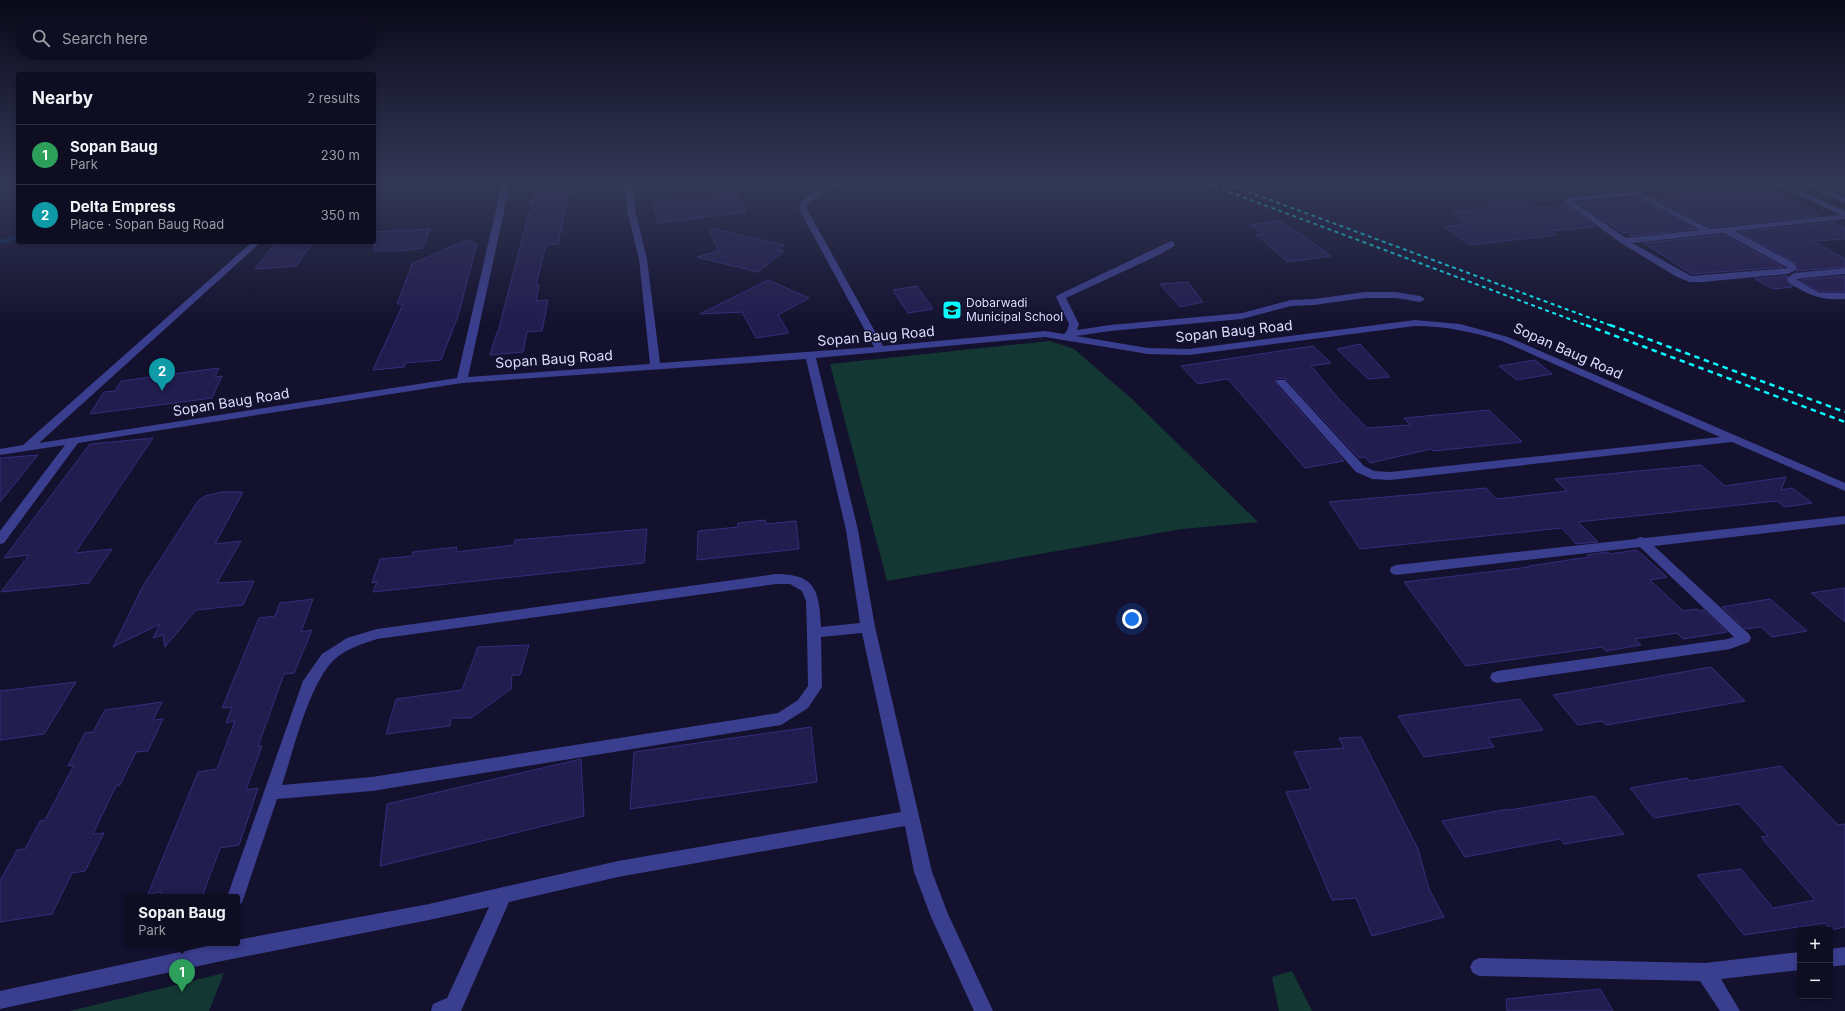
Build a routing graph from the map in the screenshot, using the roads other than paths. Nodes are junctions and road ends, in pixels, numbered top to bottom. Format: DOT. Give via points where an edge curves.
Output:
graph roads {
  1 [pos="495,231"];
  2 [pos="636,231"];
  3 [pos="815,231"];
  4 [pos="1610,231"];
  5 [pos="1706,231"];
  6 [pos="1728,231"];
  7 [pos="1624,241"];
  8 [pos="255,244"];
  9 [pos="1171,244"];
  10 [pos="1845,271"];
  11 [pos="1845,296"];
  12 [pos="1420,298"];
  13 [pos="1066,335"];
  14 [pos="880,349"];
  15 [pos="810,356"];
  16 [pos="655,366"];
  17 [pos="462,380"];
  18 [pos="1281,382"];
  19 [pos="1731,438"];
  20 [pos="74,441"];
  21 [pos="26,448"];
  22 [pos="0,452"];
  23 [pos="1845,487"];
  24 [pos="1845,520"];
  25 [pos="0,540"];
  26 [pos="1641,541"];
  27 [pos="1396,570"];
  28 [pos="868,627"];
  29 [pos="814,633"];
  30 [pos="1496,677"];
  31 [pos="271,793"];
  32 [pos="911,818"];
  33 [pos="237,894"];
  34 [pos="504,896"];
  35 [pos="240,944"];
  36 [pos="230,946"];
  37 [pos="218,948"];
  38 [pos="1845,956"];
  39 [pos="1833,958"];
  40 [pos="1797,961"];
  41 [pos="1479,967"];
  42 [pos="1705,972"];
  43 [pos="0,1000"];
  44 [pos="440,1011"];
  45 [pos="984,1011"];
  46 [pos="1731,1011"];
  1 -- 17 [label="street"];
  2 -- 16 [label="street" via="643,259"];
  3 -- 14 [label="street"];
  4 -- 7 [label="street"];
  5 -- 7 [label="street"];
  6 -- 7 [label="street" via="1791,265 1793,269 1690,279"];
  8 -- 21 [label="street"];
  9 -- 13 [label="street" via="1151,257 1083,285 1062,297 1074,324"];
  10 -- 11 [label="street" via="1791,278 1818,296"];
  12 -- 13 [label="street" via="1365,295 1291,303 1242,316 1110,328"];
  13 -- 14 [label="street, Sopan Baug Road" via="1045,334"];
  13 -- 19 [label="street, Sopan Baug Road" via="1148,351 1190,352 1415,323 1442,323 1474,329 1505,339"];
  14 -- 15 [label="street, Sopan Baug Road"];
  15 -- 16 [label="street, Sopan Baug Road"];
  15 -- 28 [label="street" via="852,530"];
  16 -- 17 [label="street, Sopan Baug Road"];
  17 -- 20 [label="street, Sopan Baug Road"];
  18 -- 19 [label="street" via="1360,469 1372,475 1390,476"];
  19 -- 23 [label="street, Sopan Baug Road"];
  20 -- 21 [label="street, Sopan Baug Road"];
  20 -- 25 [label="street"];
  21 -- 22 [label="street, Sopan Baug Road"];
  24 -- 26 [label="street"];
  26 -- 27 [label="street"];
  26 -- 30 [label="street" via="1744,638 1730,644"];
  28 -- 29 [label="street"];
  28 -- 32 [label="street"];
  29 -- 31 [label="street" via="816,687 803,704 781,719 372,784"];
  29 -- 31 [label="street" via="813,602 807,588 792,579 776,579 377,634 352,642 327,658 308,685"];
  31 -- 33 [label="street"];
  32 -- 34 [label="street" via="618,869"];
  32 -- 45 [label="street" via="926,880"];
  34 -- 35 [label="street" via="428,912"];
  34 -- 44 [label="street" via="454,1005"];
  36 -- 37 [label="street"];
  37 -- 43 [label="street"];
  38 -- 39 [label="street"];
  40 -- 42 [label="street"];
  41 -- 42 [label="street"];
  42 -- 46 [label="street"];
}
